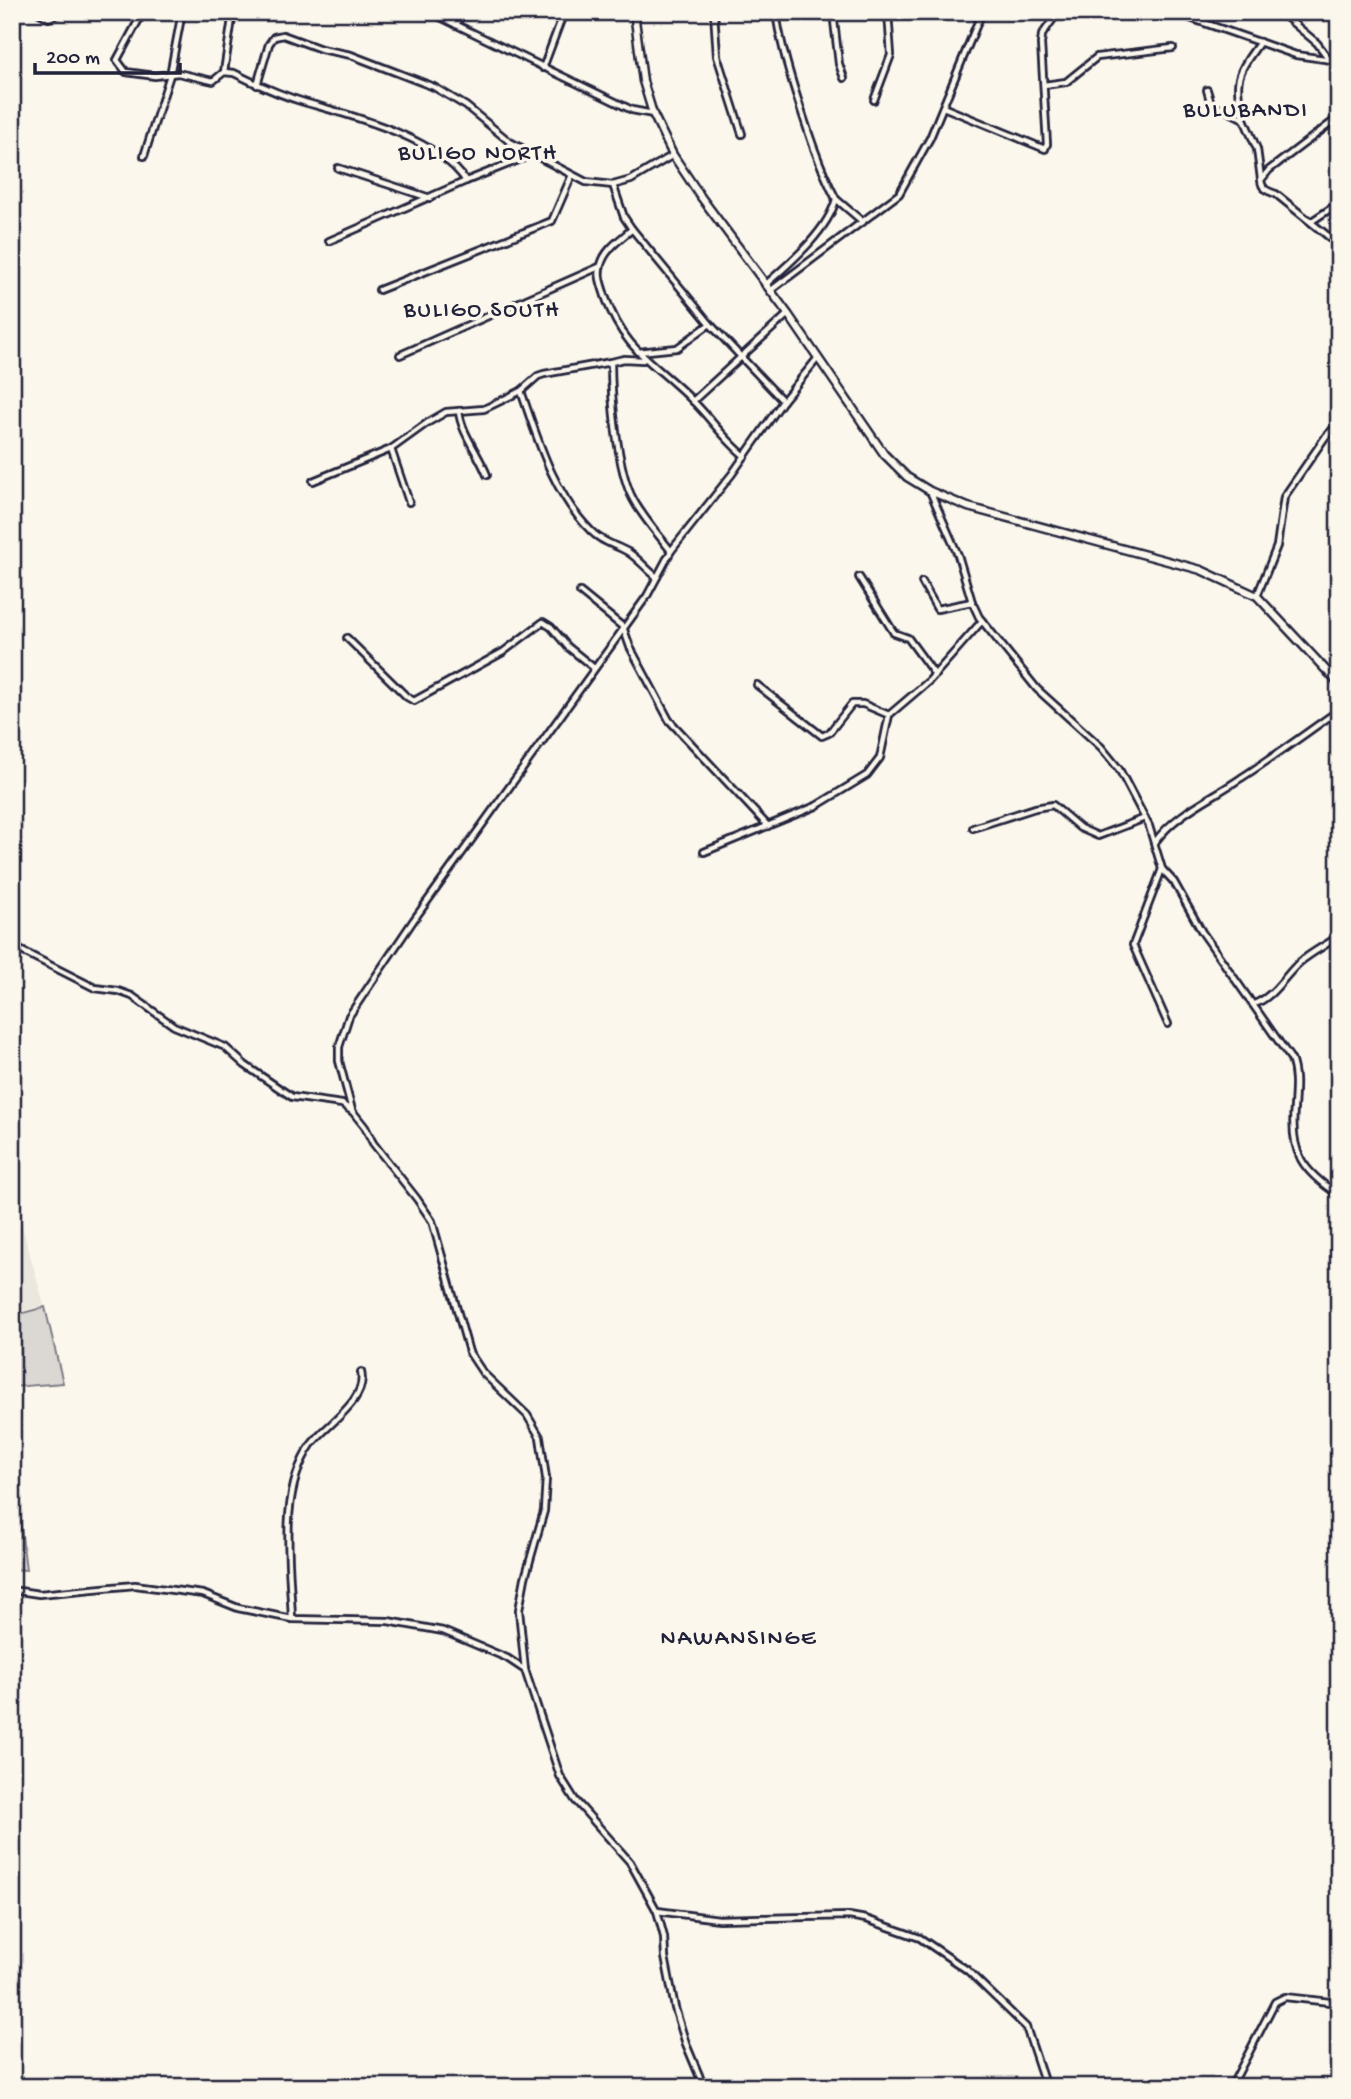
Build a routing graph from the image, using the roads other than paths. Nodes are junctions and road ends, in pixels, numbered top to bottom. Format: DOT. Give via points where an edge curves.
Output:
graph roads {
  1 [pos="38,12"];
  2 [pos="63,12"];
  3 [pos="143,12"];
  4 [pos="182,12"];
  5 [pos="233,12"];
  6 [pos="430,12"];
  7 [pos="462,12"];
  8 [pos="564,12"];
  9 [pos="635,12"];
  10 [pos="714,12"];
  11 [pos="776,12"];
  12 [pos="833,12"];
  13 [pos="888,12"];
  14 [pos="967,12"];
  15 [pos="1058,12"];
  16 [pos="1173,12"];
  17 [pos="1280,12"];
  18 [pos="981,15"];
  19 [pos="457,25"];
  20 [pos="1259,42"];
  21 [pos="1173,48"];
  22 [pos="1329,59"];
  23 [pos="1339,61"];
  24 [pos="543,68"];
  25 [pos="224,72"];
  26 [pos="170,75"];
  27 [pos="844,78"];
  28 [pos="257,85"];
  29 [pos="1044,85"];
  30 [pos="1207,90"];
  31 [pos="874,100"];
  32 [pos="943,107"];
  33 [pos="653,114"];
  34 [pos="1339,117"];
  35 [pos="1244,119"];
  36 [pos="742,134"];
  37 [pos="532,155"];
  38 [pos="673,155"];
  39 [pos="144,156"];
  40 [pos="338,168"];
  41 [pos="572,175"];
  42 [pos="1261,180"];
  43 [pos="466,181"];
  44 [pos="612,185"];
  45 [pos="430,198"];
  46 [pos="836,199"];
  47 [pos="1339,203"];
  48 [pos="1312,221"];
  49 [pos="863,222"];
  50 [pos="632,229"];
  51 [pos="328,241"];
  52 [pos="1339,245"];
  53 [pos="600,267"];
  54 [pos="765,285"];
  55 [pos="379,290"];
  56 [pos="770,291"];
  57 [pos="788,314"];
  58 [pos="710,324"];
  59 [pos="638,352"];
  60 [pos="400,355"];
  61 [pos="742,358"];
  62 [pos="817,359"];
  63 [pos="644,360"];
  64 [pos="611,362"];
  65 [pos="521,391"];
  66 [pos="693,401"];
  67 [pos="783,401"];
  68 [pos="459,411"];
  69 [pos="1339,424"];
  70 [pos="391,449"];
  71 [pos="745,456"];
  72 [pos="487,475"];
  73 [pos="313,481"];
  74 [pos="930,491"];
  75 [pos="409,502"];
  76 [pos="671,551"];
  77 [pos="657,577"];
  78 [pos="859,577"];
  79 [pos="922,582"];
  80 [pos="580,592"];
  81 [pos="1256,596"];
  82 [pos="972,602"];
  83 [pos="982,621"];
  84 [pos="624,627"];
  85 [pos="347,638"];
  86 [pos="594,668"];
  87 [pos="935,675"];
  88 [pos="1339,684"];
  89 [pos="757,685"];
  90 [pos="1339,710"];
  91 [pos="889,715"];
  92 [pos="1145,818"];
  93 [pos="768,826"];
  94 [pos="972,828"];
  95 [pos="1154,842"];
  96 [pos="704,852"];
  97 [pos="1162,869"];
  98 [pos="1339,936"];
  99 [pos="12,946"];
  100 [pos="1254,1004"];
  101 [pos="1168,1024"];
  102 [pos="353,1112"];
  103 [pos="1339,1195"];
  104 [pos="361,1372"];
  105 [pos="12,1593"];
  106 [pos="292,1619"];
  107 [pos="525,1670"];
  108 [pos="657,1911"];
  109 [pos="1339,2003"];
  110 [pos="704,2087"];
  111 [pos="1046,2087"];
  112 [pos="1231,2087"];
  1 -- 2 [label="street" via="49,18"];
  3 -- 26 [label="street" via="117,60 126,72 136,75"];
  4 -- 26 [label="street"];
  5 -- 25 [label="street"];
  6 -- 19 [label="street"];
  7 -- 19 [label="street"];
  8 -- 24 [label="street"];
  9 -- 33 [label="street" via="640,69"];
  10 -- 36 [label="street" via="717,56"];
  11 -- 46 [label="street" via="803,115 822,173"];
  12 -- 27 [label="street"];
  13 -- 31 [label="street" via="891,55"];
  14 -- 18 [label="street"];
  15 -- 29 [label="street" via="1042,35"];
  16 -- 20 [label="street"];
  17 -- 22 [label="street"];
  18 -- 32 [label="street"];
  19 -- 24 [label="street"];
  20 -- 22 [label="street" via="1296,55"];
  20 -- 35 [label="street" via="1239,72 1238,101"];
  21 -- 29 [label="street" via="1097,57 1066,82"];
  22 -- 23 [label="street"];
  24 -- 33 [label="street" via="632,110"];
  25 -- 26 [label="street" via="213,81"];
  25 -- 28 [label="street"];
  26 -- 39 [label="street"];
  28 -- 37 [label="street" via="268,44 283,35 434,87"];
  28 -- 43 [label="street" via="388,129 450,162"];
  29 -- 32 [label="street" via="1045,149"];
  30 -- 35 [label="street" via="1212,107"];
  32 -- 49 [label="street" via="899,194"];
  33 -- 38 [label="street"];
  34 -- 42 [label="street"];
  35 -- 42 [label="street" via="1257,149"];
  37 -- 41 [label="street"];
  37 -- 43 [label="street"];
  38 -- 44 [label="street" via="631,180"];
  38 -- 54 [label="street"];
  40 -- 45 [label="street"];
  41 -- 44 [label="street"];
  41 -- 55 [label="street" via="552,221"];
  42 -- 48 [label="street" via="1268,192"];
  43 -- 45 [label="street"];
  44 -- 50 [label="street"];
  45 -- 51 [label="street"];
  46 -- 49 [label="street"];
  46 -- 54 [label="street" via="831,217"];
  47 -- 48 [label="street"];
  48 -- 52 [label="street"];
  49 -- 56 [label="street"];
  50 -- 53 [label="street" via="610,249"];
  50 -- 58 [label="street"];
  53 -- 59 [label="street" via="611,313"];
  53 -- 60 [label="street"];
  54 -- 56 [label="street"];
  56 -- 57 [label="street"];
  57 -- 61 [label="street"];
  57 -- 62 [label="street"];
  58 -- 59 [label="street" via="677,348"];
  58 -- 61 [label="street"];
  59 -- 63 [label="street"];
  61 -- 66 [label="street"];
  61 -- 67 [label="street"];
  62 -- 67 [label="street"];
  62 -- 74 [label="street" via="884,454 907,477"];
  63 -- 64 [label="street"];
  63 -- 66 [label="street"];
  64 -- 65 [label="street" via="538,376"];
  64 -- 76 [label="street" via="626,485 640,512"];
  65 -- 68 [label="street" via="484,409"];
  65 -- 77 [label="street" via="547,463 574,510 591,532 630,554"];
  66 -- 71 [label="street"];
  67 -- 71 [label="street"];
  68 -- 70 [label="street" via="446,412 426,423"];
  68 -- 72 [label="street" via="463,429"];
  69 -- 81 [label="street" via="1284,496 1277,546"];
  70 -- 73 [label="street"];
  70 -- 75 [label="street"];
  71 -- 76 [label="street"];
  74 -- 81 [label="street" via="968,507 1201,570"];
  74 -- 82 [label="street" via="958,555"];
  76 -- 77 [label="street"];
  77 -- 84 [label="street"];
  78 -- 87 [label="street" via="894,634 908,638"];
  79 -- 82 [label="street" via="937,609"];
  80 -- 84 [label="street"];
  81 -- 88 [label="street"];
  82 -- 83 [label="street"];
  83 -- 87 [label="street"];
  83 -- 92 [label="street" via="1037,689 1111,757"];
  84 -- 86 [label="street"];
  84 -- 93 [label="street" via="669,720"];
  85 -- 86 [label="street" via="414,701 503,652 543,622"];
  86 -- 102 [label="street" via="349,1016 339,1061"];
  87 -- 91 [label="street"];
  89 -- 91 [label="street" via="822,736 852,704"];
  90 -- 95 [label="street" via="1187,812"];
  91 -- 93 [label="street" via="880,758 867,775 816,806"];
  92 -- 94 [label="street" via="1098,836 1080,828 1053,805"];
  92 -- 95 [label="street"];
  93 -- 96 [label="street"];
  95 -- 97 [label="street"];
  97 -- 100 [label="street"];
  97 -- 101 [label="street" via="1133,945"];
  98 -- 100 [label="street" via="1299,963"];
  99 -- 102 [label="street" via="95,988 132,996 174,1026 225,1048 292,1097 342,1104"];
  100 -- 103 [label="street" via="1296,1073 1294,1136 1300,1158 1318,1182"];
  102 -- 107 [label="street" via="432,1222 469,1352 483,1373 527,1415 540,1437 546,1478 544,1511 519,1611"];
  104 -- 106 [label="street" via="349,1408 312,1444 296,1474 290,1499"];
  105 -- 106 [label="street" via="147,1587 203,1594 238,1608"];
  106 -- 107 [label="street" via="388,1621 443,1631"];
  107 -- 108 [label="street" via="560,1776 575,1800 630,1861"];
  108 -- 110 [label="street" via="675,2008"];
  108 -- 111 [label="street" via="719,1919 849,1916 920,1938 967,1970 1026,2027"];
  109 -- 112 [label="street" via="1285,1997 1275,2002"];
}
